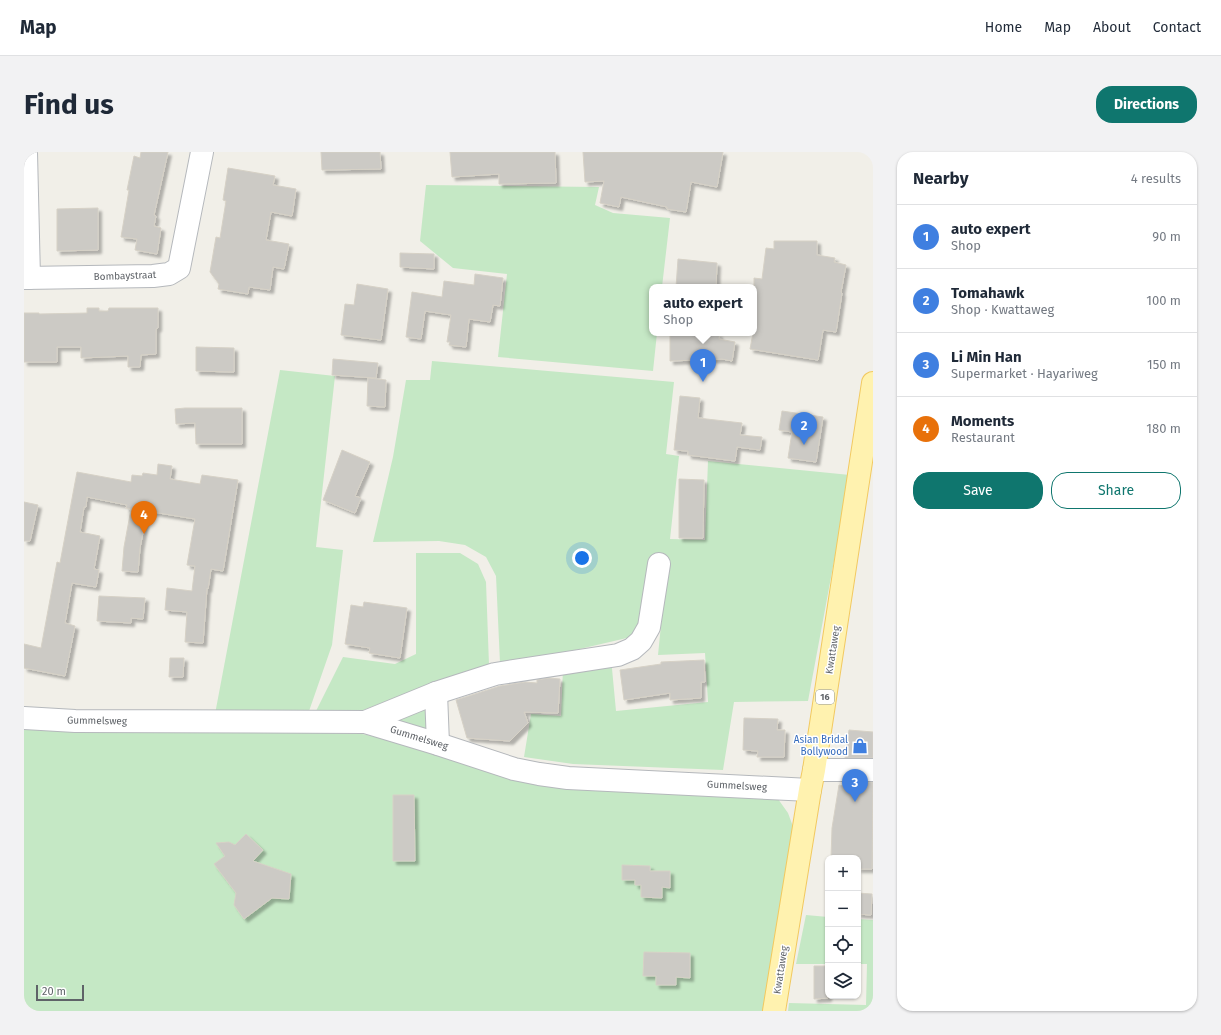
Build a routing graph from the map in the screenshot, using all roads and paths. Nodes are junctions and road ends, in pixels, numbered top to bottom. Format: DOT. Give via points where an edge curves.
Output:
graph roads {
  1 [pos="26,152"];
  2 [pos="202,152"];
  3 [pos="26,278"];
  4 [pos="873,383"];
  5 [pos="868,453"];
  6 [pos="659,564"];
  7 [pos="436,693"];
  8 [pos="24,718"];
  9 [pos="366,722"];
  10 [pos="438,744"];
  11 [pos="873,770"];
  12 [pos="812,780"];
  13 [pos="774,1011"];
  1 -- 3 [label="street"];
  2 -- 3 [label="street, Bombaystraat" via="179,268 169,274 152,276"];
  4 -- 5 [label="main road, Kwattaweg / 16"];
  5 -- 12 [label="main road, Kwattaweg / 16"];
  6 -- 7 [label="street" via="649,627 641,641 632,649 618,655 495,674"];
  7 -- 9 [label="street"];
  7 -- 10 [label="street"];
  8 -- 9 [label="street, Gummelsweg" via="75,721"];
  9 -- 10 [label="street, Gummelsweg"];
  10 -- 12 [label="street, Gummelsweg" via="514,768 568,778"];
  11 -- 12 [label="street, Gummelsweg"];
  12 -- 13 [label="main road, Kwattaweg / 16"];
}
